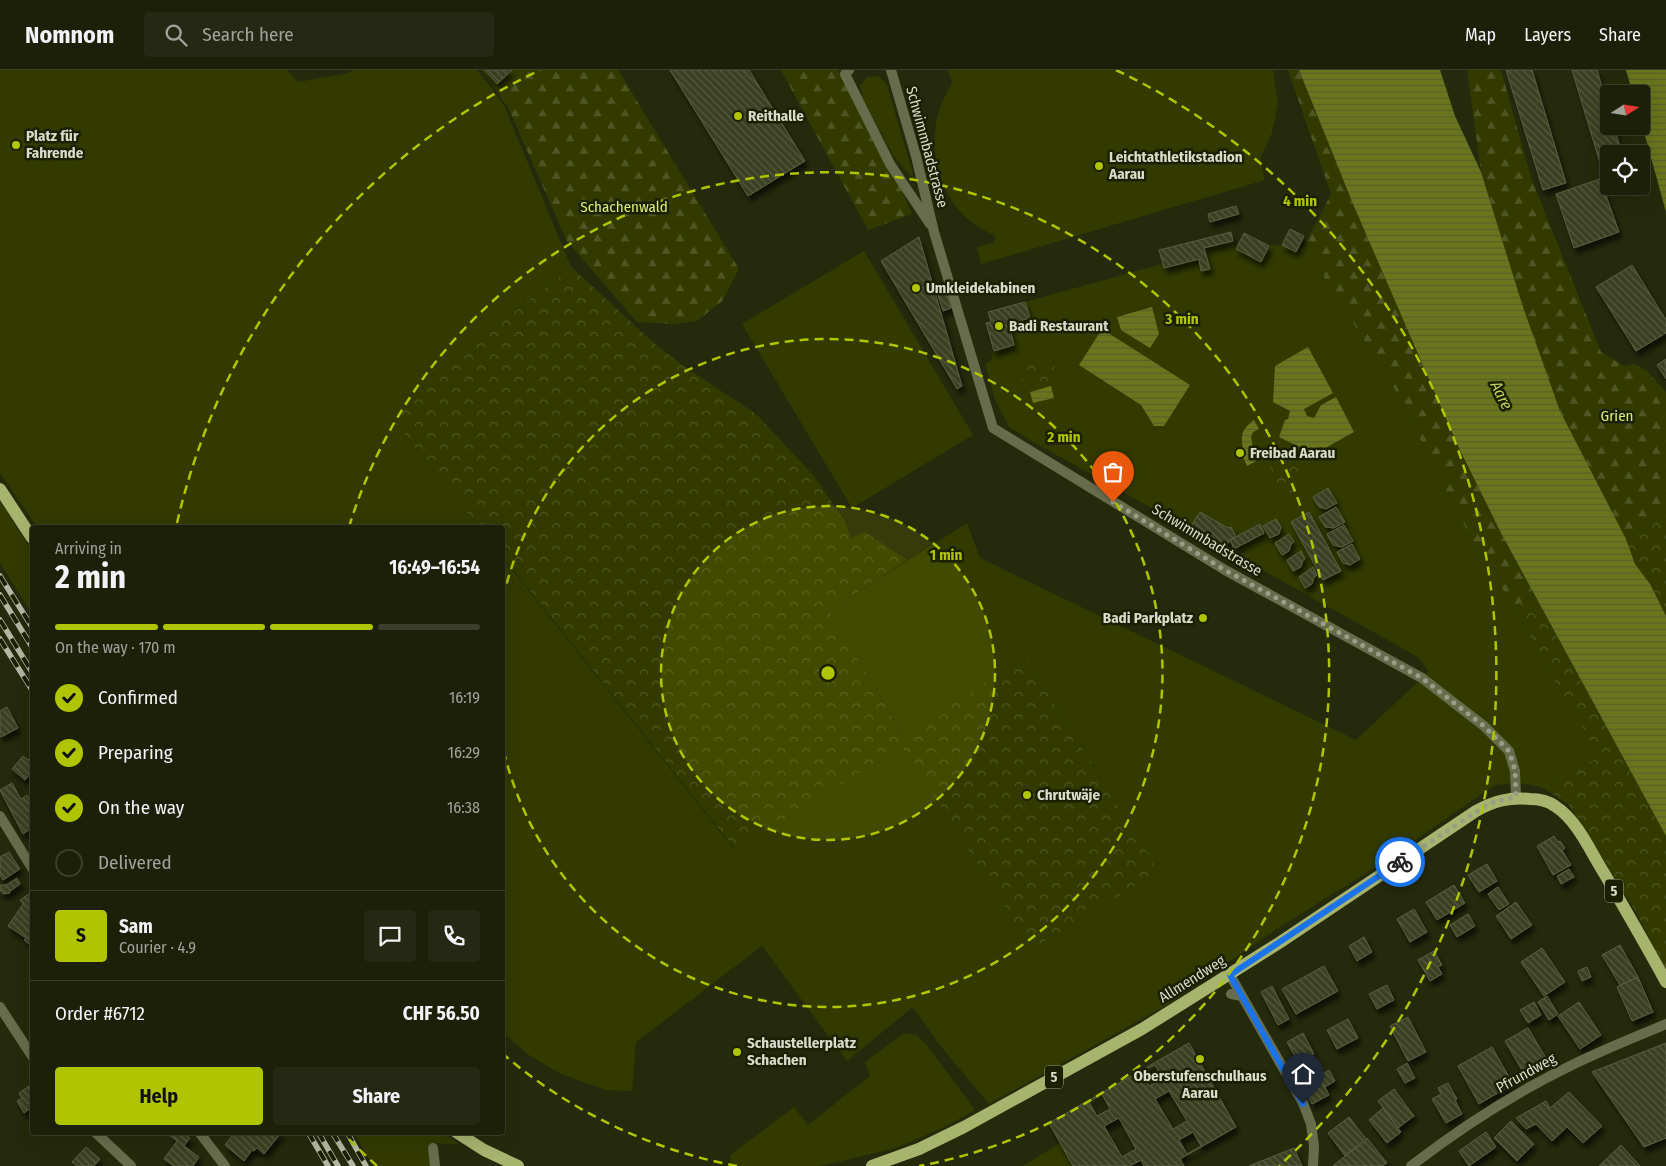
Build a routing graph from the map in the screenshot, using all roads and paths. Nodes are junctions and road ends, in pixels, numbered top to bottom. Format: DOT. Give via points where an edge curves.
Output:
graph roads {
  1 [pos="849,70"];
  2 [pos="891,70"];
  3 [pos="934,232"];
  4 [pos="0,489"];
  5 [pos="30,535"];
  6 [pos="1516,797"];
  7 [pos="0,816"];
  8 [pos="30,865"];
  9 [pos="1230,975"];
  10 [pos="1666,982"];
  11 [pos="1231,994"];
  12 [pos="1242,996"];
  13 [pos="0,1007"];
  14 [pos="1666,1024"];
  15 [pos="30,1053"];
  16 [pos="98,1135"];
  17 [pos="201,1135"];
  18 [pos="461,1135"];
  19 [pos="433,1148"];
  20 [pos="130,1166"];
  21 [pos="225,1166"];
  22 [pos="435,1166"];
  23 [pos="518,1166"];
  24 [pos="872,1166"];
  25 [pos="1313,1166"];
  26 [pos="1411,1166"];
  1 -- 3 [label="street, Schwimmbadstrasse" via="845,74 890,164"];
  2 -- 3 [label="street, Schwimmbadstrasse"];
  3 -- 6 [label="street, Schwimmbadstrasse" via="993,428 1225,570 1422,678 1484,726 1509,751 1515,770"];
  4 -- 5 [label="main road"];
  6 -- 9 [label="main road, Allmendweg / 5" via="1490,803 1476,811"];
  6 -- 10 [label="main road, 5" via="1554,805 1576,827"];
  7 -- 8 [label="street"];
  9 -- 12 [label="street"];
  9 -- 24 [label="main road, Allmendweg / 5" via="1142,1029 964,1127 919,1149"];
  11 -- 12 [label="street"];
  12 -- 25 [label="street" via="1303,1104 1311,1124"];
  13 -- 15 [label="street"];
  14 -- 26 [label="street, Pfrundweg" via="1568,1067 1482,1116"];
  16 -- 20 [label="street"];
  17 -- 21 [label="street"];
  18 -- 23 [label="main road"];
  19 -- 22 [label="street"];
}
